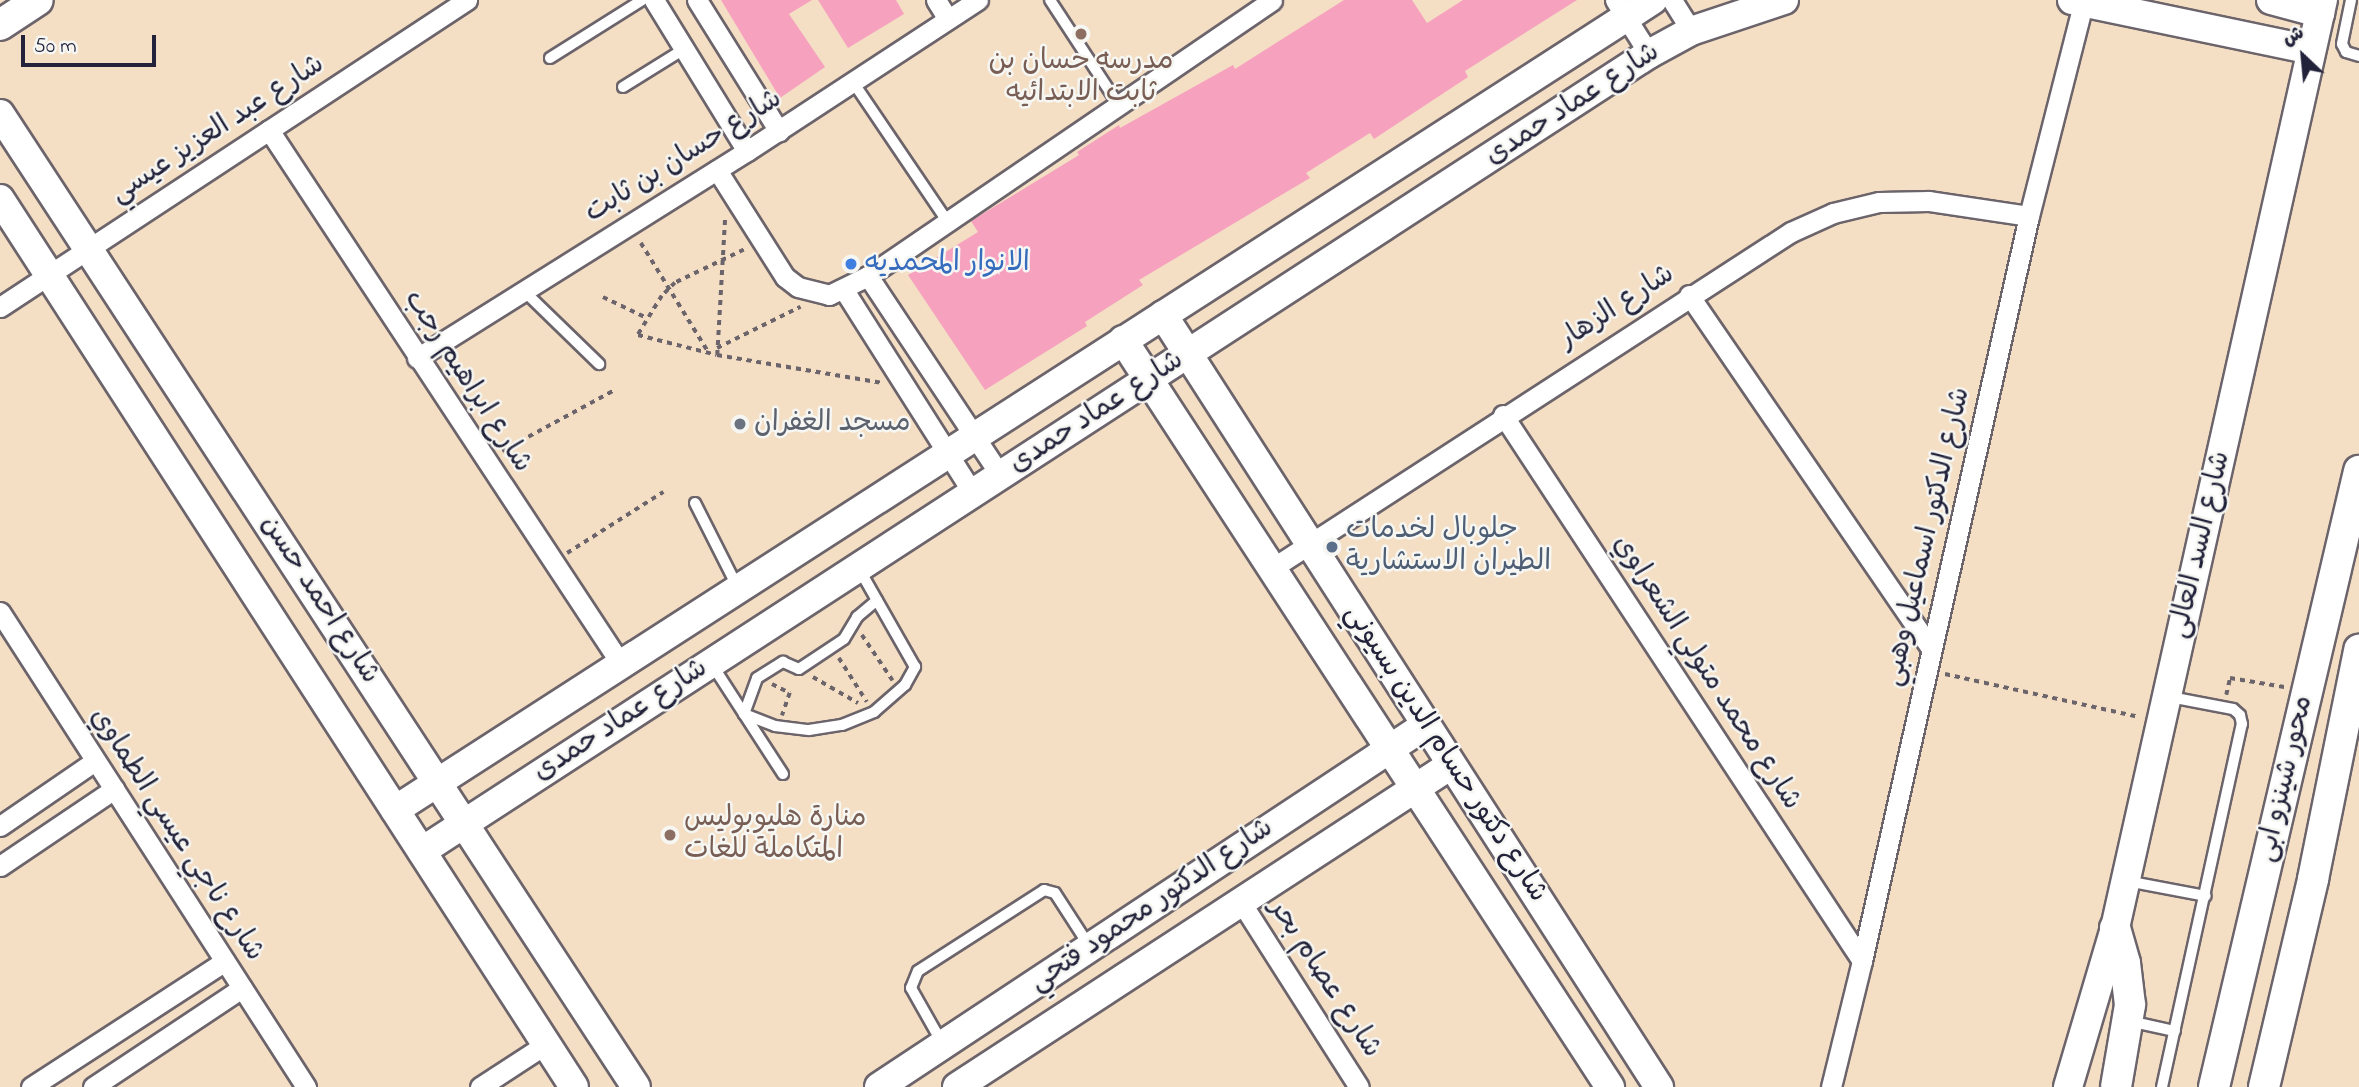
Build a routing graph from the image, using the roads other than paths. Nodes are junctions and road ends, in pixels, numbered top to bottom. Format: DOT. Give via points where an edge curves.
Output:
graph roads {
  1 [pos="38,0"];
  2 [pos="467,0"];
  3 [pos="642,0"];
  4 [pos="654,0"];
  5 [pos="697,0"];
  6 [pos="936,0"];
  7 [pos="1050,0"];
  8 [pos="1272,0"];
  9 [pos="1653,0"];
  10 [pos="1672,0"];
  11 [pos="1784,0"];
  12 [pos="2271,0"];
  13 [pos="2351,0"];
  14 [pos="976,1"];
  15 [pos="2080,1"];
  16 [pos="2321,6"];
  17 [pos="1620,8"];
  18 [pos="948,19"];
  19 [pos="0,25"];
  20 [pos="1691,31"];
  21 [pos="684,49"];
  22 [pos="2311,50"];
  23 [pos="1649,54"];
  24 [pos="2359,56"];
  25 [pos="550,58"];
  26 [pos="853,82"];
  27 [pos="622,87"];
  28 [pos="1118,104"];
  29 [pos="0,114"];
  30 [pos="269,130"];
  31 [pos="779,131"];
  32 [pos="747,151"];
  33 [pos="717,170"];
  34 [pos="0,199"];
  35 [pos="2029,216"];
  36 [pos="947,221"];
  37 [pos="89,248"];
  38 [pos="49,274"];
  39 [pos="868,276"];
  40 [pos="844,290"];
  41 [pos="524,291"];
  42 [pos="1689,295"];
  43 [pos="0,307"];
  44 [pos="1163,315"];
  45 [pos="1122,340"];
  46 [pos="1188,354"];
  47 [pos="417,358"];
  48 [pos="599,364"];
  49 [pos="1147,380"];
  50 [pos="1503,415"];
  51 [pos="974,437"];
  52 [pos="948,453"];
  53 [pos="2359,471"];
  54 [pos="1001,476"];
  55 [pos="973,493"];
  56 [pos="695,503"];
  57 [pos="1310,544"];
  58 [pos="858,568"];
  59 [pos="1271,569"];
  60 [pos="738,589"];
  61 [pos="877,600"];
  62 [pos="0,612"];
  63 [pos="1931,648"];
  64 [pos="2359,650"];
  65 [pos="711,663"];
  66 [pos="621,664"];
  67 [pos="2164,709"];
  68 [pos="744,714"];
  69 [pos="2351,720"];
  70 [pos="1426,725"];
  71 [pos="1388,750"];
  72 [pos="96,761"];
  73 [pos="1451,765"];
  74 [pos="783,774"];
  75 [pos="438,783"];
  76 [pos="114,789"];
  77 [pos="1413,790"];
  78 [pos="396,810"];
  79 [pos="464,823"];
  80 [pos="0,826"];
  81 [pos="422,851"];
  82 [pos="0,866"];
  83 [pos="2126,881"];
  84 [pos="2206,896"];
  85 [pos="1241,902"];
  86 [pos="2115,928"];
  87 [pos="1091,947"];
  88 [pos="225,961"];
  89 [pos="1862,961"];
  90 [pos="242,988"];
  91 [pos="2128,1021"];
  92 [pos="2175,1031"];
  93 [pos="546,1044"];
  94 [pos="943,1044"];
  95 [pos="2074,1083"];
  96 [pos="31,1087"];
  97 [pos="93,1087"];
  98 [pos="306,1087"];
  99 [pos="480,1087"];
  100 [pos="574,1087"];
  101 [pos="636,1087"];
  102 [pos="879,1087"];
  103 [pos="957,1087"];
  104 [pos="1359,1087"];
  105 [pos="1610,1087"];
  106 [pos="1659,1087"];
  107 [pos="1831,1087"];
  108 [pos="2116,1087"];
  109 [pos="2162,1087"];
  110 [pos="2214,1087"];
  111 [pos="2264,1087"];
  1 -- 19 [label="main road"];
  2 -- 30 [label="street, شارع عبد العزيز عيسي"];
  3 -- 25 [label="lane"];
  4 -- 21 [label="street"];
  5 -- 31 [label="street"];
  6 -- 18 [label="street"];
  7 -- 28 [label="lane"];
  8 -- 28 [label="street"];
  9 -- 17 [label="street, شارع عماد حمدى"];
  10 -- 20 [label="street"];
  11 -- 20 [label="street, شارع عماد حمدى"];
  12 -- 16 [label="street"];
  13 -- 24 [label="lane" via="2342,44 2346,52"];
  14 -- 18 [label="street, شارع حسان بن ثابت"];
  15 -- 22 [label="street"];
  15 -- 35 [label="street, شارع الدكتور اسماعيل وهبي"];
  16 -- 22 [label="street, شارع السد العالى"];
  17 -- 23 [label="street"];
  17 -- 44 [label="street, شارع عماد حمدى"];
  18 -- 26 [label="street, شارع حسان بن ثابت"];
  20 -- 23 [label="street, شارع عماد حمدى"];
  21 -- 27 [label="lane"];
  21 -- 32 [label="street"];
  22 -- 67 [label="street, شارع السد العالى"];
  23 -- 46 [label="street, شارع عماد حمدى"];
  26 -- 31 [label="street, شارع حسان بن ثابت"];
  26 -- 36 [label="lane"];
  28 -- 36 [label="street"];
  29 -- 37 [label="street, شارع احمد حسن"];
  30 -- 37 [label="street, شارع عبد العزيز عيسي"];
  30 -- 47 [label="street, شارع ابراهيم رجب"];
  31 -- 32 [label="street, شارع حسان بن ثابت"];
  32 -- 33 [label="street, شارع حسان بن ثابت"];
  33 -- 40 [label="street" via="785,277 813,293 829,295"];
  33 -- 41 [label="street, شارع حسان بن ثابت"];
  34 -- 38 [label="street, شارع احمد حسن"];
  35 -- 42 [label="street, شارع الزهار" via="1929,201 1879,202 1833,213 1791,232"];
  35 -- 63 [label="street, شارع الدكتور اسماعيل وهبي"];
  36 -- 39 [label="street"];
  37 -- 38 [label="street, شارع عبد العزيز عيسي"];
  37 -- 75 [label="street, شارع احمد حسن"];
  38 -- 43 [label="street, شارع عبد العزيز عيسي"];
  38 -- 78 [label="street, شارع احمد حسن"];
  39 -- 40 [label="street"];
  39 -- 51 [label="street"];
  40 -- 52 [label="street"];
  41 -- 47 [label="street, شارع حسان بن ثابت"];
  41 -- 48 [label="lane"];
  42 -- 50 [label="street, شارع الزهار"];
  42 -- 63 [label="street"];
  44 -- 45 [label="street, شارع عماد حمدى"];
  44 -- 46 [label="street, شارع دكتور حسام الدين بسيوني"];
  45 -- 49 [label="street, شارع دكتور حسام الدين بسيوني"];
  45 -- 51 [label="street, شارع عماد حمدى"];
  46 -- 49 [label="street, شارع عماد حمدى"];
  46 -- 57 [label="street, شارع دكتور حسام الدين بسيوني"];
  47 -- 66 [label="street, شارع ابراهيم رجب"];
  49 -- 54 [label="street, شارع عماد حمدى"];
  49 -- 59 [label="street, شارع دكتور حسام الدين بسيوني"];
  50 -- 57 [label="street, شارع الزهار"];
  50 -- 89 [label="street, شارع محمد متولي الشعراوي"];
  51 -- 52 [label="street, شارع عماد حمدى"];
  51 -- 54 [label="street"];
  52 -- 55 [label="street"];
  52 -- 60 [label="street, شارع عماد حمدى"];
  53 -- 110 [label="main road, محور شينزو ابى"];
  54 -- 55 [label="street, شارع عماد حمدى"];
  55 -- 58 [label="street, شارع عماد حمدى"];
  56 -- 60 [label="lane"];
  57 -- 59 [label="street, شارع الزهار"];
  57 -- 70 [label="street, شارع دكتور حسام الدين بسيوني"];
  58 -- 61 [label="lane"];
  58 -- 65 [label="street, شارع عماد حمدى"];
  59 -- 71 [label="street, شارع دكتور حسام الدين بسيوني"];
  60 -- 66 [label="street, شارع عماد حمدى"];
  61 -- 68 [label="lane" via="854,621 844,639 799,669 783,662 757,678"];
  61 -- 68 [label="lane" via="915,667 899,691 874,712 842,725 809,730"];
  62 -- 72 [label="street, شارع ناجي عيسي الطماوي"];
  63 -- 89 [label="street, شارع الدكتور اسماعيل وهبي"];
  64 -- 69 [label="main road, محور شينزو ابى"];
  65 -- 68 [label="lane"];
  65 -- 79 [label="street, شارع عماد حمدى"];
  66 -- 75 [label="street, شارع عماد حمدى"];
  67 -- 83 [label="street, شارع السد العالى"];
  67 -- 84 [label="lane" via="2224,707 2237,712 2242,724"];
  68 -- 74 [label="lane"];
  69 -- 111 [label="main road, محور شينزو ابى"];
  70 -- 71 [label="street, شارع الدكتور محمود فتحي"];
  70 -- 73 [label="street, شارع دكتور حسام الدين بسيوني"];
  71 -- 77 [label="street, شارع دكتور حسام الدين بسيوني"];
  71 -- 87 [label="street, شارع الدكتور محمود فتحي"];
  72 -- 76 [label="street, شارع ناجي عيسي الطماوي"];
  72 -- 80 [label="street"];
  73 -- 77 [label="street, شارع الدكتور محمود فتحي"];
  73 -- 106 [label="street, شارع دكتور حسام الدين بسيوني"];
  75 -- 78 [label="street, شارع عماد حمدى"];
  75 -- 79 [label="street, شارع احمد حسن"];
  76 -- 82 [label="street"];
  76 -- 88 [label="street, شارع ناجي عيسي الطماوي"];
  77 -- 85 [label="street, شارع الدكتور محمود فتحي"];
  77 -- 105 [label="street, شارع دكتور حسام الدين بسيوني"];
  78 -- 81 [label="street, شارع احمد حسن"];
  79 -- 81 [label="street, شارع عماد حمدى"];
  79 -- 101 [label="street, شارع احمد حسن"];
  81 -- 93 [label="street, شارع احمد حسن"];
  83 -- 84 [label="lane"];
  83 -- 86 [label="street, شارع السد العالى"];
  84 -- 92 [label="lane"];
  85 -- 103 [label="street, شارع الدكتور محمود فتحي"];
  85 -- 104 [label="street, شارع عصام بحر"];
  86 -- 91 [label="main road" via="2128,984"];
  86 -- 95 [label="street, شارع السد العالى"];
  87 -- 94 [label="street, شارع الدكتور محمود فتحي"];
  87 -- 94 [label="lane" via="1055,893 1044,890 918,971 911,988"];
  88 -- 90 [label="street, شارع ناجي عيسي الطماوي"];
  88 -- 96 [label="street"];
  89 -- 107 [label="street, شارع الدكتور اسماعيل وهبي"];
  90 -- 97 [label="street"];
  90 -- 98 [label="street, شارع ناجي عيسي الطماوي"];
  91 -- 92 [label="lane"];
  91 -- 108 [label="main road"];
  92 -- 109 [label="lane"];
  93 -- 99 [label="street"];
  93 -- 100 [label="street, شارع احمد حسن"];
  94 -- 102 [label="street, شارع الدكتور محمود فتحي"];
}
